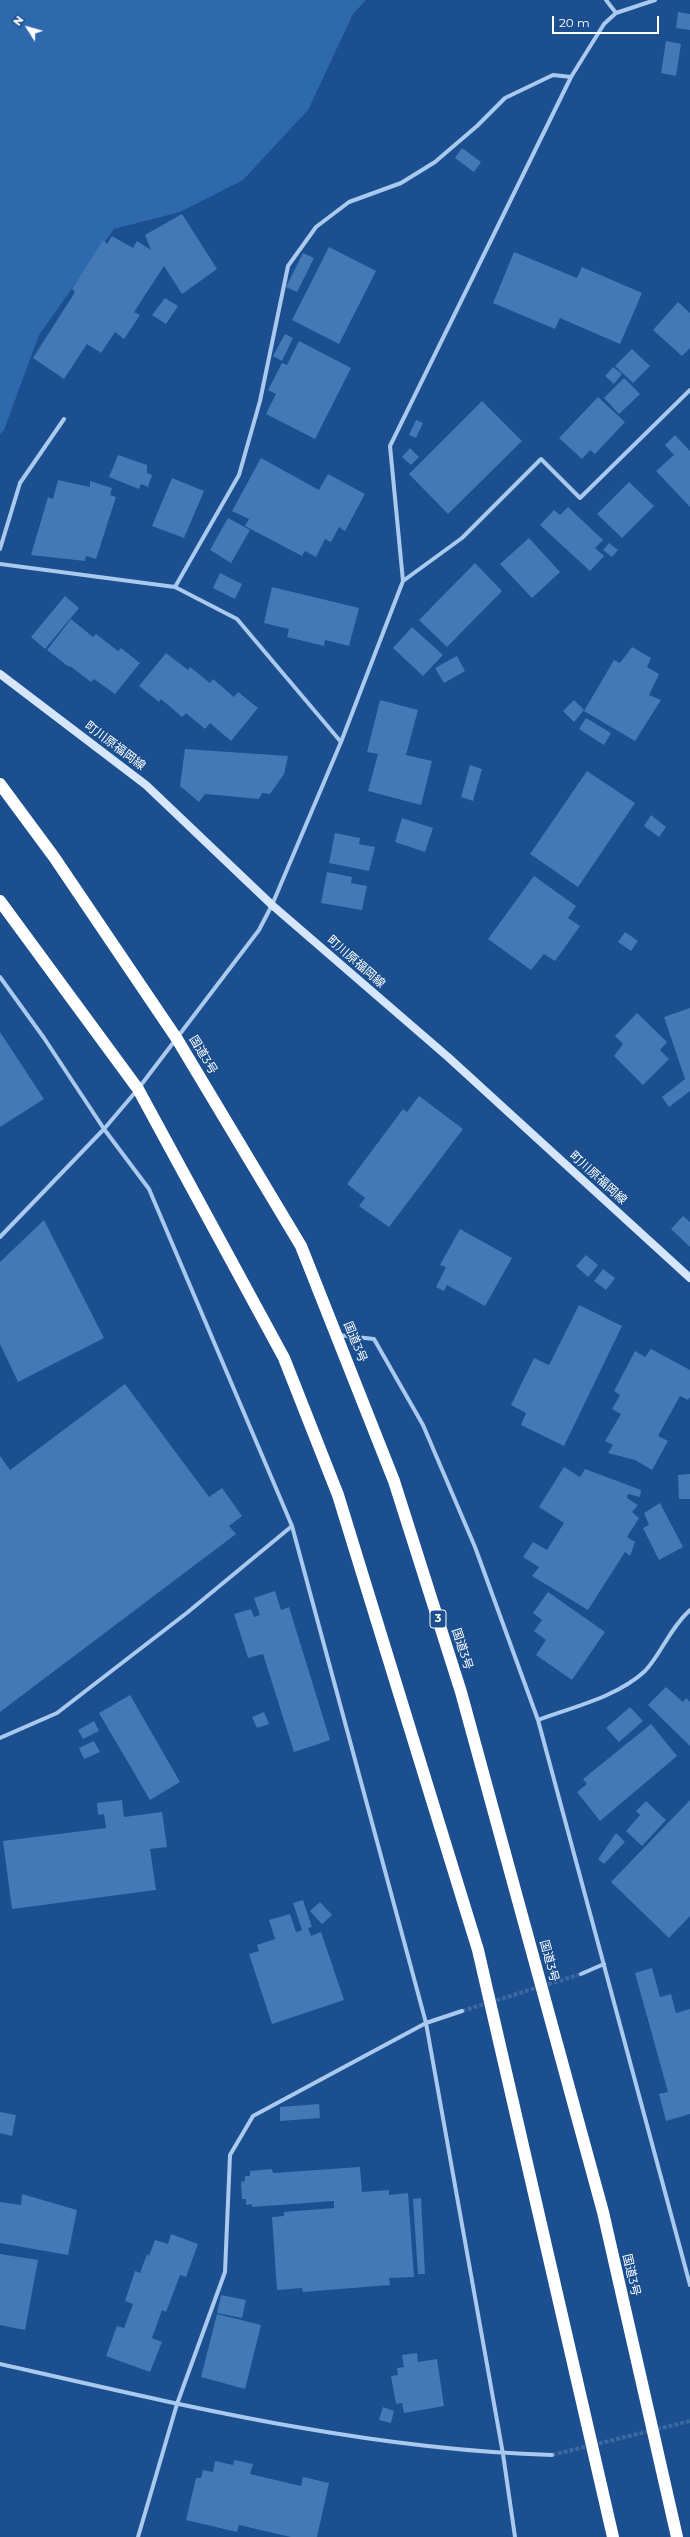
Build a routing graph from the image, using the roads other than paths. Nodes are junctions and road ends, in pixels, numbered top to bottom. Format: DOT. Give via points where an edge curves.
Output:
graph roads {
  1 [pos="606,0"];
  2 [pos="655,0"];
  3 [pos="616,13"];
  4 [pos="571,77"];
  5 [pos="690,390"];
  6 [pos="64,419"];
  7 [pos="0,549"];
  8 [pos="0,564"];
  9 [pos="403,581"];
  10 [pos="175,587"];
  11 [pos="0,674"];
  12 [pos="341,742"];
  13 [pos="0,784"];
  14 [pos="0,901"];
  15 [pos="272,905"];
  16 [pos="0,977"];
  17 [pos="177,1039"];
  18 [pos="138,1089"];
  19 [pos="104,1129"];
  20 [pos="0,1237"];
  21 [pos="690,1278"];
  22 [pos="337,1335"];
  23 [pos="292,1526"];
  24 [pos="690,1610"];
  25 [pos="538,1720"];
  26 [pos="0,1738"];
  27 [pos="604,1964"];
  28 [pos="581,1974"];
  29 [pos="462,2011"];
  30 [pos="426,2023"];
  31 [pos="690,2285"];
  32 [pos="0,2364"];
  33 [pos="177,2404"];
  34 [pos="502,2454"];
  35 [pos="552,2455"];
  36 [pos="138,2537"];
  37 [pos="515,2537"];
  38 [pos="613,2537"];
  39 [pos="677,2537"];
  1 -- 3 [label="street"];
  2 -- 3 [label="street"];
  3 -- 4 [label="street" via="604,24"];
  4 -- 9 [label="street" via="390,446"];
  4 -- 10 [label="street" via="553,75 505,98 435,162 401,183 349,202 316,227 288,266 260,402 239,475"];
  5 -- 9 [label="street" via="580,498 541,460 462,538"];
  6 -- 7 [label="street" via="20,483"];
  8 -- 10 [label="street"];
  9 -- 12 [label="street"];
  10 -- 12 [label="street" via="237,619"];
  11 -- 15 [label="main road, 町川原福岡線" via="146,784"];
  12 -- 15 [label="street"];
  13 -- 17 [label="highway, 国道3号 / 3" via="54,857"];
  14 -- 18 [label="highway"];
  15 -- 17 [label="street" via="259,930"];
  15 -- 21 [label="main road, 町川原福岡線" via="448,1057"];
  16 -- 19 [label="street"];
  17 -- 18 [label="street"];
  17 -- 22 [label="highway, 国道3号 / 3" via="301,1246"];
  18 -- 19 [label="street"];
  18 -- 38 [label="highway" via="284,1358 338,1494 478,1950"];
  19 -- 20 [label="street"];
  19 -- 23 [label="street" via="149,1189"];
  22 -- 25 [label="street" via="374,1339 422,1425 475,1547"];
  22 -- 39 [label="highway, 国道3号 / 3" via="394,1481 462,1692 603,2212"];
  23 -- 26 [label="street" via="188,1612 57,1713"];
  23 -- 30 [label="street"];
  24 -- 25 [label="street" via="677,1622 645,1670 622,1688"];
  25 -- 27 [label="street"];
  27 -- 28 [label="street"];
  27 -- 31 [label="street"];
  29 -- 30 [label="street"];
  30 -- 33 [label="street" via="253,2116 230,2155 225,2272"];
  30 -- 34 [label="street"];
  32 -- 33 [label="street"];
  33 -- 34 [label="street" via="389,2442"];
  33 -- 36 [label="street"];
  34 -- 35 [label="street"];
  34 -- 37 [label="street"];
}
